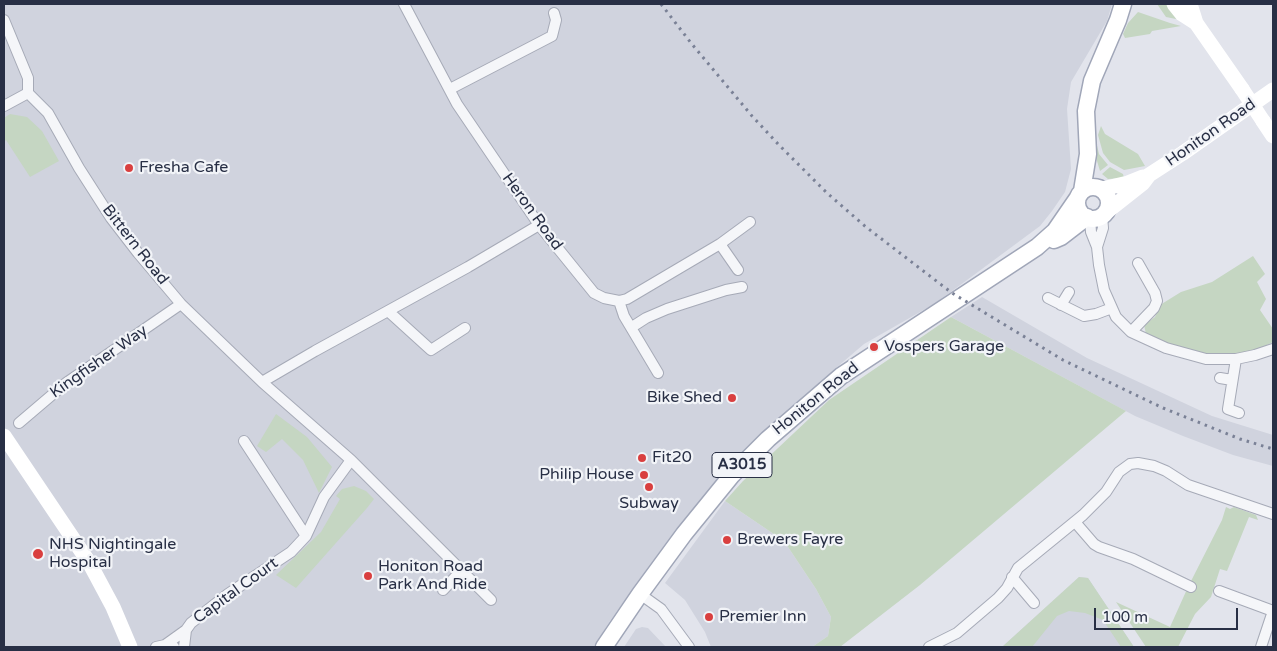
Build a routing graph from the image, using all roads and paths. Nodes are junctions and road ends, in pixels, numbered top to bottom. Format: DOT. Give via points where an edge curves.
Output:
graph roads {
  1 [pos="404,4"];
  2 [pos="1123,4"];
  3 [pos="1134,4"];
  4 [pos="1174,4"];
  5 [pos="1190,4"];
  6 [pos="554,12"];
  7 [pos="4,20"];
  8 [pos="1118,20"];
  9 [pos="1196,23"];
  10 [pos="450,89"];
  11 [pos="1273,90"];
  12 [pos="28,93"];
  13 [pos="4,106"];
  14 [pos="1273,136"];
  15 [pos="1088,154"];
  16 [pos="1149,175"];
  17 [pos="1101,189"];
  18 [pos="1080,195"];
  19 [pos="1096,216"];
  20 [pos="750,222"];
  21 [pos="539,225"];
  22 [pos="720,244"];
  23 [pos="1037,247"];
  24 [pos="1138,263"];
  25 [pos="738,270"];
  26 [pos="742,287"];
  27 [pos="1069,292"];
  28 [pos="1048,298"];
  29 [pos="619,301"];
  30 [pos="181,304"];
  31 [pos="1061,305"];
  32 [pos="1112,308"];
  33 [pos="388,310"];
  34 [pos="632,327"];
  35 [pos="465,328"];
  36 [pos="1132,332"];
  37 [pos="1273,349"];
  38 [pos="1236,359"];
  39 [pos="658,373"];
  40 [pos="1220,378"];
  41 [pos="1232,380"];
  42 [pos="262,382"];
  43 [pos="1239,413"];
  44 [pos="19,423"];
  45 [pos="244,441"];
  46 [pos="5,442"];
  47 [pos="350,460"];
  48 [pos="1273,514"];
  49 [pos="1075,522"];
  50 [pos="306,536"];
  51 [pos="461,571"];
  52 [pos="1012,576"];
  53 [pos="1190,587"];
  54 [pos="443,590"];
  55 [pos="1219,591"];
  56 [pos="640,594"];
  57 [pos="491,600"];
  58 [pos="1034,603"];
  59 [pos="1273,611"];
  60 [pos="186,630"];
  61 [pos="165,646"];
  62 [pos="130,647"];
  63 [pos="184,647"];
  64 [pos="604,647"];
  65 [pos="689,647"];
  66 [pos="929,647"];
  67 [pos="1261,647"];
  1 -- 10 [label="street, Heron Road"];
  2 -- 8 [label="main road, A3015"];
  3 -- 8 [label="main road, A3015"];
  4 -- 9 [label="main road"];
  5 -- 9 [label="main road"];
  6 -- 10 [label="street" via="556,20 552,36"];
  7 -- 12 [label="street" via="28,78"];
  8 -- 15 [label="main road, A3015" via="1092,81 1086,111"];
  9 -- 14 [label="main road, bridge"];
  10 -- 21 [label="street, Heron Road"];
  11 -- 16 [label="main road, Honiton Road"];
  12 -- 13 [label="street"];
  12 -- 30 [label="street, Bittern Road" via="48,113 111,218"];
  15 -- 17 [label="main road, A3015"];
  15 -- 18 [label="main road, A3015"];
  16 -- 17 [label="main road, Honiton Road"];
  16 -- 19 [label="main road, Honiton Road" via="1143,183"];
  17 -- 18 [label="main road" via="1091,187"];
  17 -- 19 [label="main road" via="1108,196 1108,209"];
  18 -- 19 [label="main road" via="1078,208"];
  18 -- 23 [label="main road, Honiton Road / A3015" via="1055,231"];
  19 -- 23 [label="main road, Honiton Road / A3015"];
  19 -- 32 [label="street" via="1103,228 1097,247 1104,290"];
  20 -- 22 [label="street"];
  21 -- 29 [label="street, Heron Road" via="594,293"];
  21 -- 33 [label="street"];
  22 -- 25 [label="street"];
  22 -- 29 [label="street" via="644,290"];
  23 -- 56 [label="main road, Honiton Road / A3015" via="841,376 768,439 732,475"];
  24 -- 36 [label="street" via="1156,300 1154,308"];
  26 -- 34 [label="street" via="667,309"];
  27 -- 31 [label="street"];
  28 -- 31 [label="street"];
  29 -- 34 [label="street"];
  30 -- 42 [label="street, Bittern Road"];
  30 -- 44 [label="street, Kingfisher Way" via="66,383"];
  31 -- 32 [label="street" via="1084,316"];
  32 -- 36 [label="street" via="1120,322"];
  33 -- 35 [label="street" via="431,350"];
  33 -- 42 [label="street"];
  34 -- 39 [label="street"];
  36 -- 38 [label="street" via="1166,348 1206,360"];
  37 -- 38 [label="street"];
  38 -- 41 [label="street"];
  40 -- 41 [label="street"];
  41 -- 43 [label="street" via="1228,409"];
  42 -- 47 [label="street, Bittern Road"];
  45 -- 50 [label="street"];
  46 -- 62 [label="main road" via="90,564"];
  47 -- 50 [label="street, Capital Court" via="324,497"];
  47 -- 51 [label="street, Bittern Road"];
  48 -- 49 [label="street" via="1188,485 1149,464 1138,463 1125,466 1106,492"];
  49 -- 52 [label="street"];
  49 -- 53 [label="street" via="1099,547 1133,559"];
  50 -- 60 [label="street, Capital Court" via="291,552 228,594"];
  51 -- 54 [label="street"];
  51 -- 57 [label="street, Bittern Road"];
  52 -- 58 [label="street"];
  52 -- 66 [label="street" via="998,598 970,623"];
  55 -- 59 [label="street"];
  56 -- 64 [label="main road, Honiton Road"];
  56 -- 65 [label="street" via="661,608"];
  59 -- 67 [label="street"];
  60 -- 61 [label="street, Capital Court"];
  60 -- 63 [label="street"];
}
